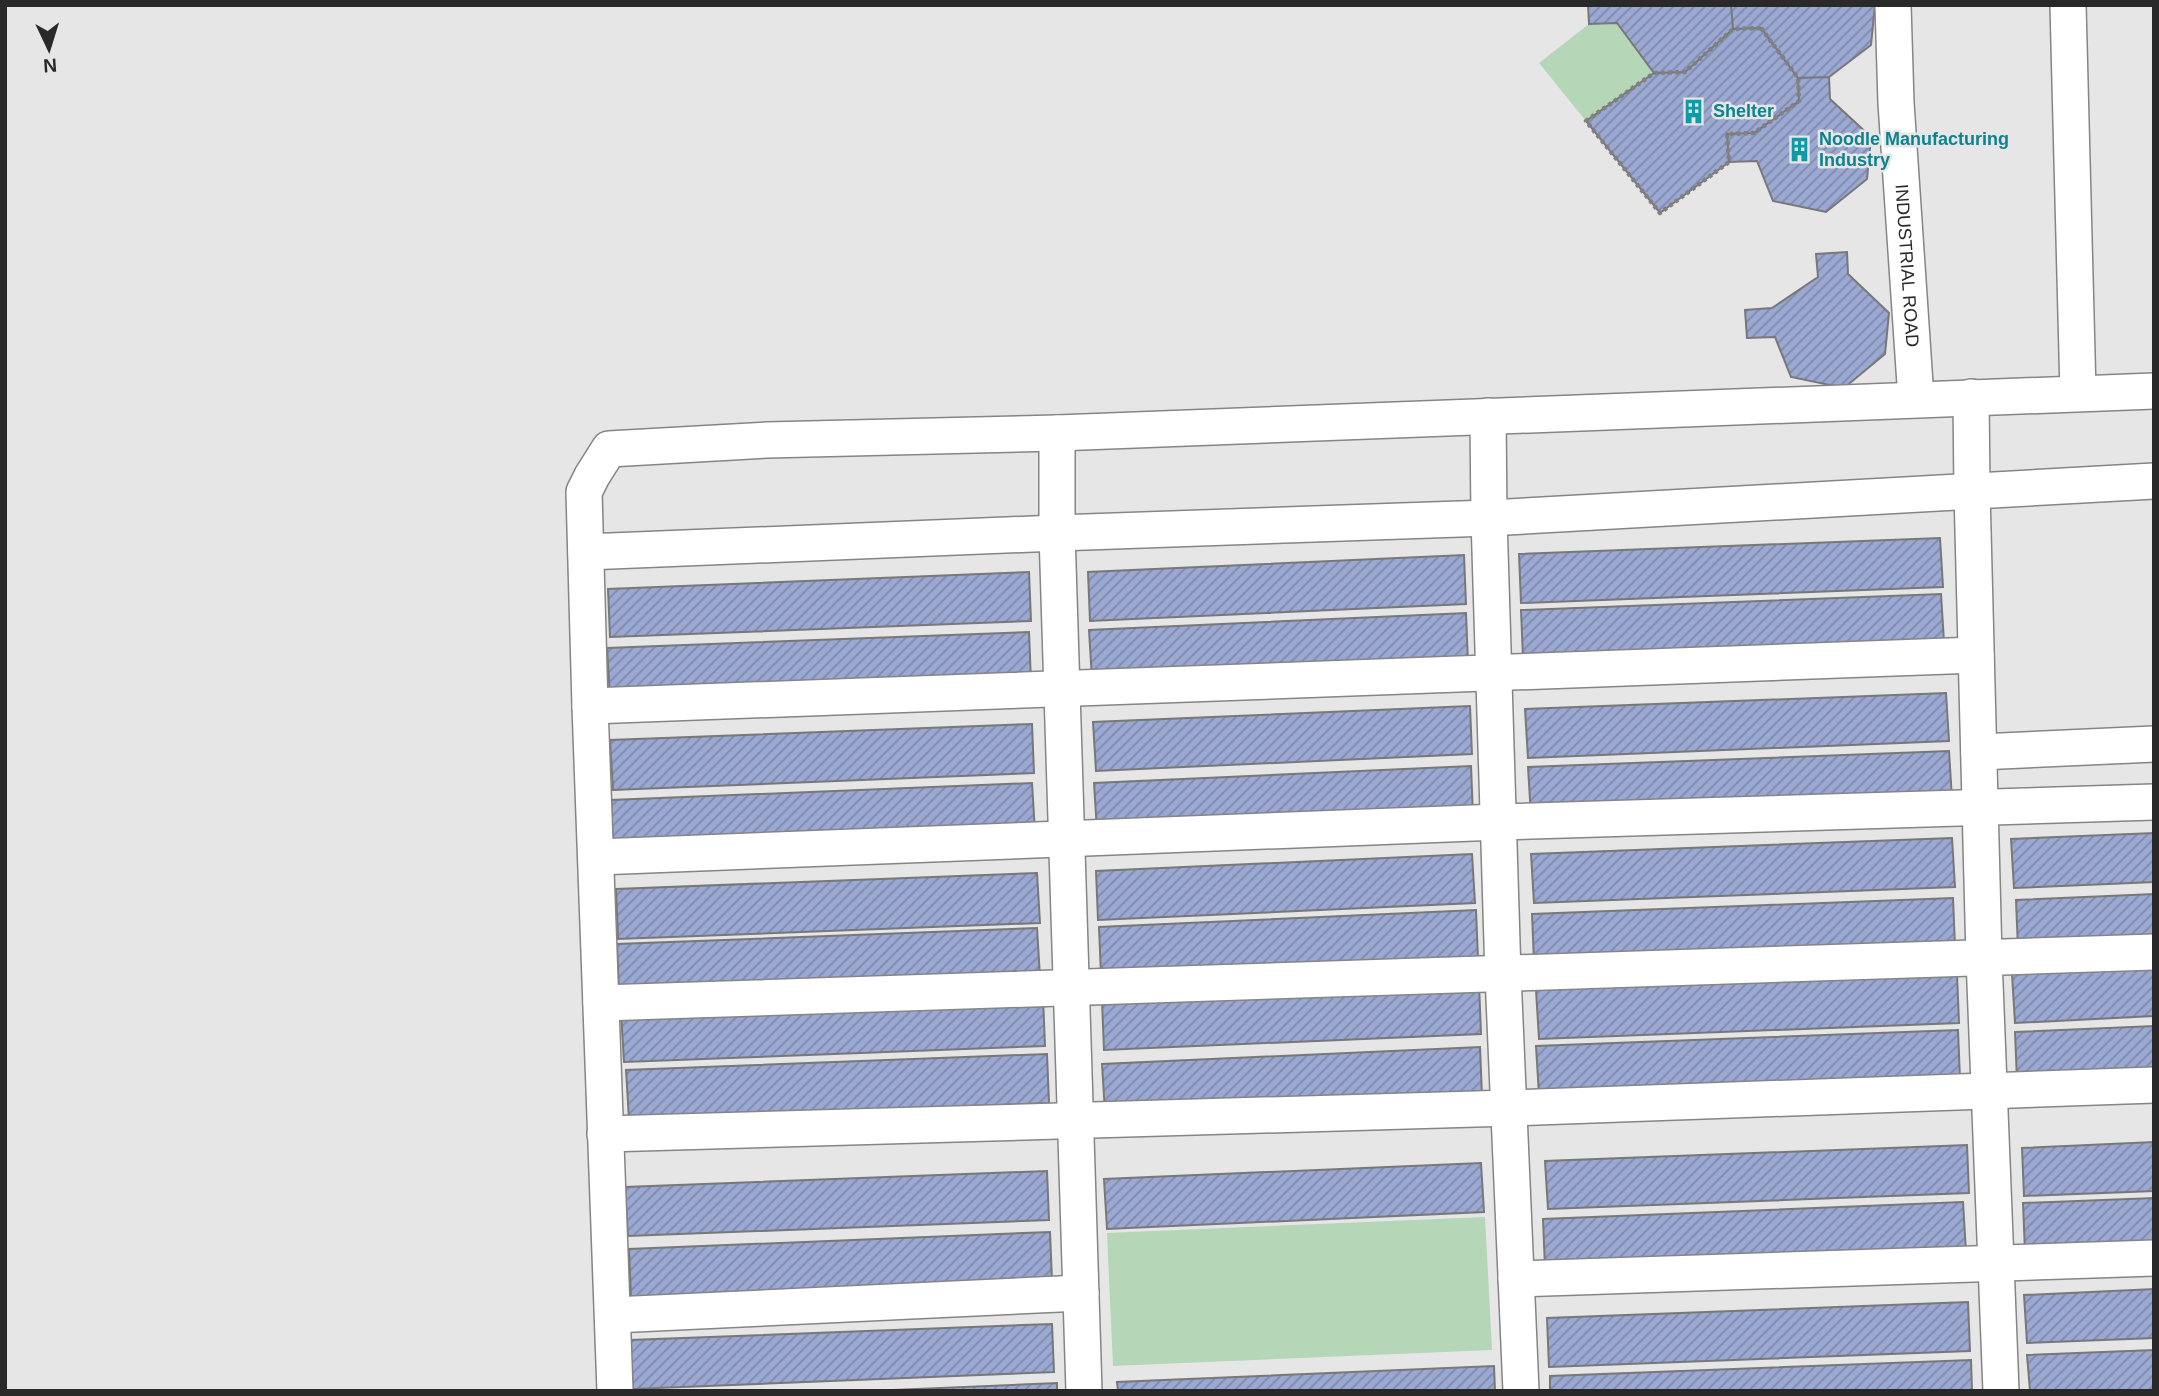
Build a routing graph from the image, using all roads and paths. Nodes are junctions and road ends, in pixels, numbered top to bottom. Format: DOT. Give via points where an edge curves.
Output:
graph roads {
  1 [pos="1894,5"];
  2 [pos="2068,5"];
  3 [pos="1586,121"];
  4 [pos="2154,391"];
  5 [pos="2078,393"];
  6 [pos="1971,397"];
  7 [pos="1916,399"];
  8 [pos="1488,416"];
  9 [pos="1057,433"];
  10 [pos="2154,481"];
  11 [pos="1972,492"];
  12 [pos="1489,518"];
  13 [pos="1057,533"];
  14 [pos="586,552"];
  15 [pos="1976,655"];
  16 [pos="1495,671"];
  17 [pos="1062,689"];
  18 [pos="590,706"];
  19 [pos="2154,744"];
  20 [pos="1979,752"];
  21 [pos="2154,802"];
  22 [pos="1980,807"];
  23 [pos="1499,822"];
  24 [pos="1068,840"];
  25 [pos="597,857"];
  26 [pos="2154,952"];
  27 [pos="1984,958"];
  28 [pos="1503,975"];
  29 [pos="1073,987"];
  30 [pos="601,1003"];
  31 [pos="2154,1085"];
  32 [pos="1990,1091"];
  33 [pos="1510,1108"];
  34 [pos="1077,1121"];
  35 [pos="605,1135"];
  36 [pos="2154,1258"];
  37 [pos="1995,1264"];
  38 [pos="1516,1279"];
  39 [pos="1081,1293"];
  40 [pos="613,1315"];
  41 [pos="615,1391"];
  42 [pos="1084,1391"];
  43 [pos="1521,1391"];
  44 [pos="2001,1391"];
  1 -- 7 [label="street, INDUSTRIAL ROAD"];
  2 -- 5 [label="street"];
  3 -- 3 [label="path" via="1654,73 1685,72 1733,29 1761,28 1798,78 1799,102 1754,133 1727,134 1729,162 1660,213"];
  4 -- 5 [label="street"];
  5 -- 6 [label="street"];
  6 -- 7 [label="street"];
  6 -- 11 [label="street"];
  7 -- 8 [label="street"];
  8 -- 9 [label="street"];
  8 -- 12 [label="street"];
  9 -- 13 [label="street"];
  9 -- 14 [label="street" via="610,449 584,492"];
  10 -- 11 [label="street"];
  11 -- 12 [label="street"];
  11 -- 15 [label="street"];
  12 -- 13 [label="street"];
  12 -- 16 [label="street"];
  13 -- 14 [label="street"];
  13 -- 17 [label="street"];
  14 -- 18 [label="street"];
  15 -- 16 [label="street"];
  15 -- 20 [label="street"];
  16 -- 17 [label="street"];
  16 -- 23 [label="street"];
  17 -- 18 [label="street"];
  17 -- 24 [label="street"];
  18 -- 25 [label="street"];
  19 -- 20 [label="street"];
  20 -- 22 [label="street"];
  21 -- 22 [label="street"];
  22 -- 23 [label="street"];
  22 -- 27 [label="street"];
  23 -- 24 [label="street"];
  23 -- 28 [label="street"];
  24 -- 25 [label="street"];
  24 -- 29 [label="street"];
  25 -- 30 [label="street"];
  26 -- 27 [label="street"];
  27 -- 28 [label="street"];
  27 -- 32 [label="street"];
  28 -- 29 [label="street"];
  28 -- 33 [label="street"];
  29 -- 30 [label="street"];
  29 -- 34 [label="street"];
  30 -- 35 [label="street"];
  31 -- 32 [label="street"];
  32 -- 33 [label="street"];
  32 -- 37 [label="street"];
  33 -- 34 [label="street"];
  33 -- 38 [label="street"];
  34 -- 35 [label="street"];
  34 -- 39 [label="street"];
  35 -- 40 [label="street"];
  36 -- 37 [label="street"];
  37 -- 38 [label="street"];
  37 -- 44 [label="street"];
  38 -- 43 [label="street"];
  39 -- 40 [label="street"];
  39 -- 42 [label="street"];
  40 -- 41 [label="street"];
}
